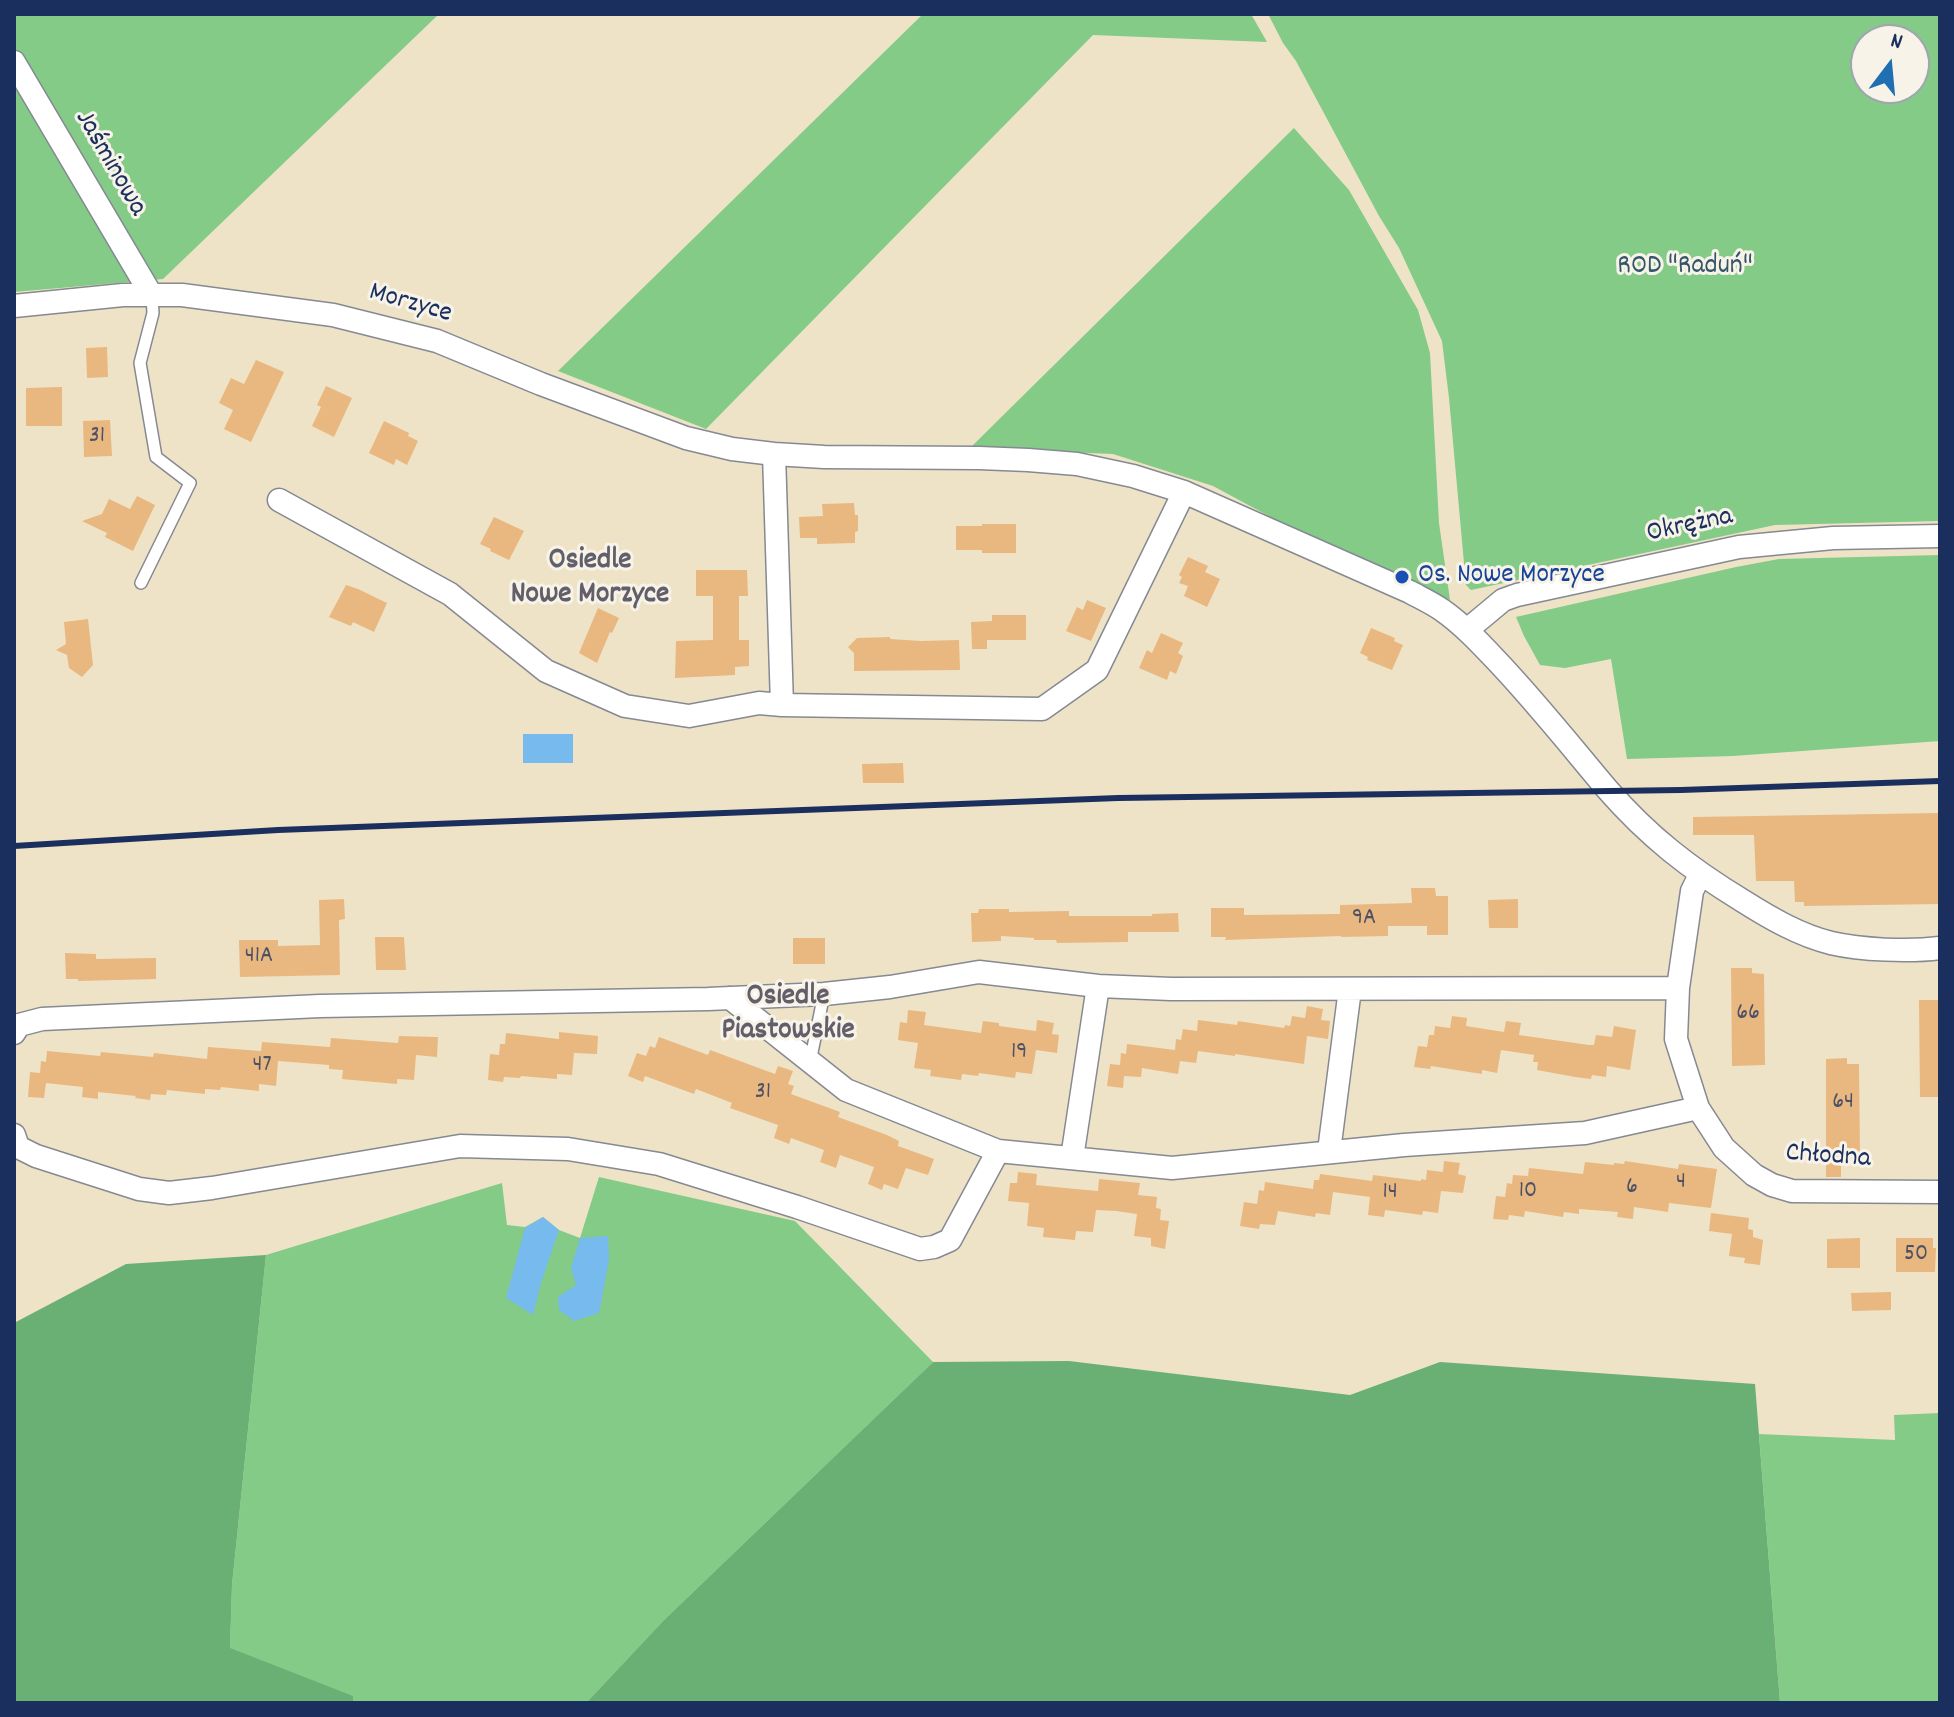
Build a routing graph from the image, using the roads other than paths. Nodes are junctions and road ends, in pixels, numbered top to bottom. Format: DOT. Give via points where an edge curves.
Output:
graph roads {
  1 [pos="14,62"];
  2 [pos="152,296"];
  3 [pos="14,306"];
  4 [pos="774,454"];
  5 [pos="1184,492"];
  6 [pos="279,500"];
  7 [pos="1940,536"];
  8 [pos="141,583"];
  9 [pos="1467,630"];
  10 [pos="782,705"];
  11 [pos="1700,875"];
  12 [pos="1940,948"];
  13 [pos="1098,986"];
  14 [pos="1678,988"];
  15 [pos="1350,989"];
  16 [pos="824,994"];
  17 [pos="730,998"];
  18 [pos="14,1033"];
  19 [pos="810,1062"];
  20 [pos="1698,1108"];
  21 [pos="14,1135"];
  22 [pos="998,1151"];
  23 [pos="1329,1151"];
  24 [pos="1072,1158"];
  25 [pos="1940,1192"];
  1 -- 2 [label="street, Jaśminowa"];
  2 -- 3 [label="street, Morzyce"];
  2 -- 4 [label="street, Morzyce" via="182,295 333,315 437,341 686,438"];
  2 -- 8 [label="lane" via="140,363 156,457 190,483"];
  4 -- 5 [label="street, Morzyce" via="1077,464"];
  4 -- 10 [label="street"];
  5 -- 9 [label="street, Morzyce" via="1410,592"];
  5 -- 10 [label="street" via="1097,670 1042,709"];
  6 -- 10 [label="street" via="450,594 546,671 625,706 689,716 759,703"];
  7 -- 9 [label="street, Okrężna" via="1739,547 1517,595"];
  9 -- 11 [label="street, Morzyce" via="1647,832"];
  11 -- 12 [label="street, Morzyce" via="1765,915 1831,943"];
  11 -- 14 [label="street, Chłodna" via="1692,891"];
  13 -- 15 [label="street"];
  13 -- 16 [label="street" via="979,972"];
  13 -- 24 [label="street"];
  14 -- 15 [label="street"];
  14 -- 20 [label="street, Chłodna" via="1676,1039"];
  15 -- 23 [label="street"];
  16 -- 17 [label="street"];
  16 -- 19 [label="lane"];
  17 -- 18 [label="street" via="114,1015 42,1019 19,1025"];
  17 -- 19 [label="street"];
  19 -- 22 [label="street" via="846,1090"];
  20 -- 23 [label="street" via="1585,1133"];
  20 -- 25 [label="street, Chłodna" via="1724,1148 1772,1185 1792,1191"];
  21 -- 22 [label="street" via="18,1147 36,1156 139,1189 169,1193 460,1146 568,1149 659,1164 920,1249 950,1240"];
  22 -- 24 [label="street"];
  23 -- 24 [label="street" via="1172,1168"];
}
